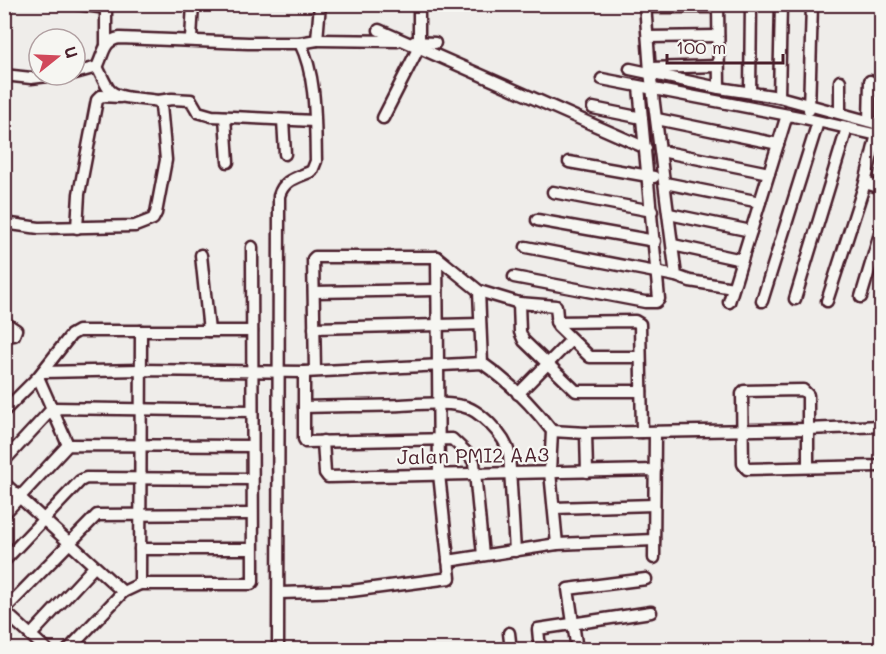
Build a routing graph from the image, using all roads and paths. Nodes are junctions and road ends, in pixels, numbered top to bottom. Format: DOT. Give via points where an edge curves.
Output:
graph roads {
  1 [pos="9,4"];
  2 [pos="77,4"];
  3 [pos="193,4"];
  4 [pos="320,4"];
  5 [pos="419,4"];
  6 [pos="751,4"];
  7 [pos="781,4"];
  8 [pos="812,4"];
  9 [pos="4,6"];
  10 [pos="106,6"];
  11 [pos="645,6"];
  12 [pos="718,6"];
  13 [pos="379,30"];
  14 [pos="718,36"];
  15 [pos="648,37"];
  16 [pos="191,39"];
  17 [pos="317,40"];
  18 [pos="419,42"];
  19 [pos="300,43"];
  20 [pos="435,43"];
  21 [pos="106,44"];
  22 [pos="718,66"];
  23 [pos="97,67"];
  24 [pos="630,69"];
  25 [pos="87,70"];
  26 [pos="650,70"];
  27 [pos="4,75"];
  28 [pos="27,78"];
  29 [pos="602,79"];
  30 [pos="840,81"];
  31 [pos="870,81"];
  32 [pos="639,87"];
  33 [pos="719,88"];
  34 [pos="653,90"];
  35 [pos="750,92"];
  36 [pos="120,97"];
  37 [pos="779,97"];
  38 [pos="158,101"];
  39 [pos="809,105"];
  40 [pos="593,108"];
  41 [pos="840,113"];
  42 [pos="787,115"];
  43 [pos="225,117"];
  44 [pos="383,118"];
  45 [pos="642,118"];
  46 [pos="657,119"];
  47 [pos="284,120"];
  48 [pos="813,120"];
  49 [pos="314,121"];
  50 [pos="847,128"];
  51 [pos="878,128"];
  52 [pos="778,144"];
  53 [pos="646,148"];
  54 [pos="661,152"];
  55 [pos="285,154"];
  56 [pos="228,162"];
  57 [pos="569,162"];
  58 [pos="769,173"];
  59 [pos="648,177"];
  60 [pos="664,179"];
  61 [pos="865,183"];
  62 [pos="882,188"];
  63 [pos="553,192"];
  64 [pos="760,202"];
  65 [pos="652,211"];
  66 [pos="669,214"];
  67 [pos="537,220"];
  68 [pos="4,223"];
  69 [pos="882,227"];
  70 [pos="77,228"];
  71 [pos="751,231"];
  72 [pos="655,241"];
  73 [pos="673,245"];
  74 [pos="252,247"];
  75 [pos="526,247"];
  76 [pos="201,255"];
  77 [pos="437,257"];
  78 [pos="742,260"];
  79 [pos="658,272"];
  80 [pos="676,276"];
  81 [pos="514,278"];
  82 [pos="734,288"];
  83 [pos="438,290"];
  84 [pos="479,291"];
  85 [pos="314,292"];
  86 [pos="861,297"];
  87 [pos="795,299"];
  88 [pos="762,301"];
  89 [pos="827,301"];
  90 [pos="729,302"];
  91 [pos="519,303"];
  92 [pos="4,322"];
  93 [pos="556,322"];
  94 [pos="480,324"];
  95 [pos="438,325"];
  96 [pos="314,328"];
  97 [pos="141,331"];
  98 [pos="209,331"];
  99 [pos="252,331"];
  100 [pos="4,336"];
  101 [pos="571,340"];
  102 [pos="640,357"];
  103 [pos="482,363"];
  104 [pos="437,364"];
  105 [pos="547,364"];
  106 [pos="140,370"];
  107 [pos="280,370"];
  108 [pos="253,371"];
  109 [pos="310,371"];
  110 [pos="40,374"];
  111 [pos="641,391"];
  112 [pos="518,394"];
  113 [pos="438,404"];
  114 [pos="304,407"];
  115 [pos="52,408"];
  116 [pos="141,409"];
  117 [pos="4,411"];
  118 [pos="252,411"];
  119 [pos="882,426"];
  120 [pos="807,429"];
  121 [pos="743,430"];
  122 [pos="552,431"];
  123 [pos="642,432"];
  124 [pos="655,432"];
  125 [pos="586,433"];
  126 [pos="439,439"];
  127 [pos="323,441"];
  128 [pos="140,444"];
  129 [pos="68,445"];
  130 [pos="252,446"];
  131 [pos="4,461"];
  132 [pos="882,462"];
  133 [pos="808,467"];
  134 [pos="655,470"];
  135 [pos="550,472"];
  136 [pos="587,472"];
  137 [pos="510,473"];
  138 [pos="439,474"];
  139 [pos="475,474"];
  140 [pos="140,479"];
  141 [pos="252,479"];
  142 [pos="4,483"];
  143 [pos="20,497"];
  144 [pos="654,505"];
  145 [pos="554,508"];
  146 [pos="4,514"];
  147 [pos="252,514"];
  148 [pos="140,515"];
  149 [pos="44,519"];
  150 [pos="654,540"];
  151 [pos="69,543"];
  152 [pos="557,544"];
  153 [pos="140,549"];
  154 [pos="252,549"];
  155 [pos="515,550"];
  156 [pos="483,555"];
  157 [pos="654,558"];
  158 [pos="4,561"];
  159 [pos="448,561"];
  160 [pos="94,567"];
  161 [pos="646,579"];
  162 [pos="140,584"];
  163 [pos="123,592"];
  164 [pos="279,593"];
  165 [pos="4,610"];
  166 [pos="651,612"];
  167 [pos="574,624"];
  168 [pos="509,633"];
  169 [pos="31,635"];
  170 [pos="47,650"];
  171 [pos="68,650"];
  172 [pos="278,650"];
  173 [pos="511,650"];
  174 [pos="540,650"];
  175 [pos="578,650"];
  1 -- 9 [label="street"];
  2 -- 10 [label="street"];
  3 -- 16 [label="street"];
  4 -- 17 [label="street"];
  5 -- 18 [label="street"];
  6 -- 35 [label="street"];
  7 -- 37 [label="street"];
  8 -- 39 [label="street"];
  10 -- 21 [label="street"];
  11 -- 12 [label="street"];
  11 -- 15 [label="street"];
  12 -- 14 [label="street"];
  13 -- 53 [label="street"];
  14 -- 15 [label="street"];
  14 -- 22 [label="street"];
  15 -- 26 [label="street"];
  16 -- 19 [label="street"];
  16 -- 21 [label="street" via="120,38"];
  17 -- 18 [label="street"];
  17 -- 19 [label="street"];
  18 -- 20 [label="street"];
  18 -- 44 [label="street"];
  19 -- 49 [label="street" via="306,55"];
  21 -- 23 [label="street"];
  22 -- 26 [label="street"];
  22 -- 33 [label="street"];
  23 -- 25 [label="street"];
  23 -- 36 [label="street" via="109,90"];
  24 -- 26 [label="street"];
  26 -- 33 [label="street"];
  26 -- 34 [label="street"];
  27 -- 28 [label="street"];
  29 -- 32 [label="street"];
  30 -- 41 [label="street"];
  31 -- 51 [label="street"];
  32 -- 34 [label="street"];
  32 -- 45 [label="street"];
  33 -- 35 [label="street"];
  34 -- 42 [label="street"];
  34 -- 46 [label="street"];
  35 -- 37 [label="street"];
  36 -- 38 [label="street"];
  36 -- 70 [label="street" via="100,96 98,100 79,194"];
  37 -- 39 [label="street"];
  38 -- 43 [label="street" via="191,100 201,114"];
  38 -- 70 [label="street" via="166,160 153,219 135,226"];
  39 -- 41 [label="street"];
  39 -- 48 [label="street"];
  40 -- 45 [label="street"];
  41 -- 51 [label="street"];
  42 -- 48 [label="street"];
  42 -- 52 [label="street"];
  43 -- 47 [label="street"];
  43 -- 56 [label="street"];
  45 -- 53 [label="street"];
  46 -- 52 [label="street"];
  46 -- 54 [label="street"];
  47 -- 49 [label="street"];
  47 -- 55 [label="street"];
  48 -- 50 [label="street"];
  48 -- 88 [label="street"];
  49 -- 107 [label="street" via="314,168 283,185 279,196"];
  50 -- 51 [label="street"];
  50 -- 87 [label="street"];
  51 -- 61 [label="street"];
  52 -- 58 [label="street"];
  53 -- 59 [label="street"];
  54 -- 58 [label="street"];
  54 -- 60 [label="street"];
  57 -- 59 [label="street"];
  58 -- 64 [label="street"];
  59 -- 60 [label="street"];
  59 -- 65 [label="street"];
  60 -- 64 [label="street"];
  60 -- 66 [label="street"];
  61 -- 62 [label="street"];
  61 -- 89 [label="street"];
  63 -- 65 [label="street"];
  64 -- 71 [label="street"];
  65 -- 72 [label="street"];
  66 -- 71 [label="street"];
  66 -- 73 [label="street"];
  67 -- 72 [label="street"];
  68 -- 70 [label="street" via="30,228"];
  69 -- 86 [label="street"];
  71 -- 78 [label="street"];
  72 -- 79 [label="street"];
  73 -- 78 [label="street"];
  73 -- 80 [label="street"];
  74 -- 99 [label="street"];
  75 -- 79 [label="street"];
  76 -- 98 [label="street"];
  77 -- 83 [label="street"];
  77 -- 84 [label="street"];
  77 -- 85 [label="street" via="317,256 313,259"];
  78 -- 82 [label="street"];
  79 -- 80 [label="street"];
  79 -- 81 [label="street" via="656,302"];
  80 -- 82 [label="street"];
  82 -- 90 [label="street"];
  83 -- 85 [label="street"];
  83 -- 95 [label="street"];
  84 -- 91 [label="street"];
  84 -- 94 [label="street"];
  85 -- 96 [label="street"];
  91 -- 93 [label="street" via="556,306"];
  91 -- 105 [label="street" via="521,337"];
  92 -- 100 [label="street" via="16,330 14,335"];
  93 -- 101 [label="street"];
  93 -- 102 [label="street" via="638,322"];
  94 -- 95 [label="street"];
  94 -- 103 [label="street"];
  95 -- 96 [label="street"];
  95 -- 104 [label="street"];
  96 -- 109 [label="street"];
  97 -- 98 [label="street"];
  97 -- 106 [label="street"];
  97 -- 110 [label="street" via="78,331"];
  98 -- 99 [label="street"];
  99 -- 108 [label="street"];
  101 -- 102 [label="street" via="590,357"];
  101 -- 105 [label="street"];
  102 -- 111 [label="street"];
  103 -- 104 [label="street"];
  103 -- 112 [label="street"];
  104 -- 109 [label="street"];
  104 -- 113 [label="street"];
  105 -- 111 [label="street" via="576,391"];
  105 -- 112 [label="street"];
  106 -- 108 [label="street"];
  106 -- 110 [label="street"];
  106 -- 116 [label="street"];
  107 -- 108 [label="street"];
  107 -- 109 [label="street"];
  107 -- 164 [label="street"];
  108 -- 118 [label="street"];
  109 -- 114 [label="street"];
  110 -- 115 [label="street"];
  110 -- 117 [label="street"];
  111 -- 123 [label="street"];
  112 -- 122 [label="street"];
  113 -- 114 [label="street"];
  113 -- 126 [label="street"];
  113 -- 137 [label="street" via="474,410 503,438"];
  114 -- 127 [label="street" via="304,439 309,443"];
  115 -- 116 [label="street"];
  115 -- 129 [label="street"];
  115 -- 131 [label="street"];
  116 -- 118 [label="street"];
  116 -- 128 [label="street"];
  118 -- 130 [label="street"];
  119 -- 120 [label="street"];
  120 -- 121 [label="street"];
  120 -- 121 [label="street" via="808,395 803,390 744,392"];
  120 -- 133 [label="street"];
  121 -- 124 [label="street"];
  121 -- 133 [label="street" via="743,464 747,469"];
  122 -- 125 [label="street"];
  122 -- 135 [label="street"];
  123 -- 124 [label="street"];
  123 -- 125 [label="street"];
  124 -- 134 [label="street"];
  125 -- 136 [label="street"];
  126 -- 127 [label="street"];
  126 -- 138 [label="street"];
  126 -- 139 [label="street" via="457,442 471,456"];
  127 -- 138 [label="street, Jalan PMI2 AA3" via="328,477"];
  128 -- 129 [label="street"];
  128 -- 130 [label="street"];
  128 -- 140 [label="street"];
  129 -- 143 [label="street"];
  130 -- 141 [label="street"];
  132 -- 133 [label="street" via="878,466"];
  134 -- 136 [label="street, Jalan PMI2 AA3"];
  134 -- 144 [label="street"];
  135 -- 136 [label="street, Jalan PMI2 AA3"];
  135 -- 137 [label="street, Jalan PMI2 AA3"];
  135 -- 145 [label="street"];
  137 -- 139 [label="street, Jalan PMI2 AA3"];
  137 -- 155 [label="street"];
  138 -- 139 [label="street, Jalan PMI2 AA3"];
  138 -- 159 [label="street"];
  139 -- 156 [label="street"];
  140 -- 141 [label="street"];
  140 -- 148 [label="street"];
  140 -- 149 [label="street" via="86,478"];
  141 -- 147 [label="street"];
  142 -- 143 [label="street"];
  143 -- 146 [label="street"];
  143 -- 149 [label="street"];
  144 -- 145 [label="street"];
  144 -- 150 [label="street"];
  145 -- 152 [label="street"];
  147 -- 148 [label="street"];
  147 -- 154 [label="street"];
  148 -- 151 [label="street" via="97,515"];
  148 -- 153 [label="street"];
  149 -- 151 [label="street"];
  149 -- 158 [label="street"];
  150 -- 152 [label="street"];
  150 -- 157 [label="street"];
  151 -- 160 [label="street"];
  151 -- 165 [label="street"];
  152 -- 155 [label="street"];
  153 -- 154 [label="street"];
  153 -- 162 [label="street"];
  154 -- 162 [label="street" via="251,584"];
  155 -- 156 [label="street"];
  156 -- 159 [label="street"];
  159 -- 164 [label="street" via="450,578 351,591"];
  160 -- 163 [label="street"];
  160 -- 169 [label="street"];
  161 -- 167 [label="street" via="568,589"];
  162 -- 163 [label="street"];
  163 -- 171 [label="street"];
  164 -- 172 [label="street"];
  165 -- 169 [label="street"];
  166 -- 167 [label="street"];
  167 -- 174 [label="street" via="538,629"];
  167 -- 175 [label="street"];
  168 -- 173 [label="street"];
  169 -- 170 [label="street"];
}
